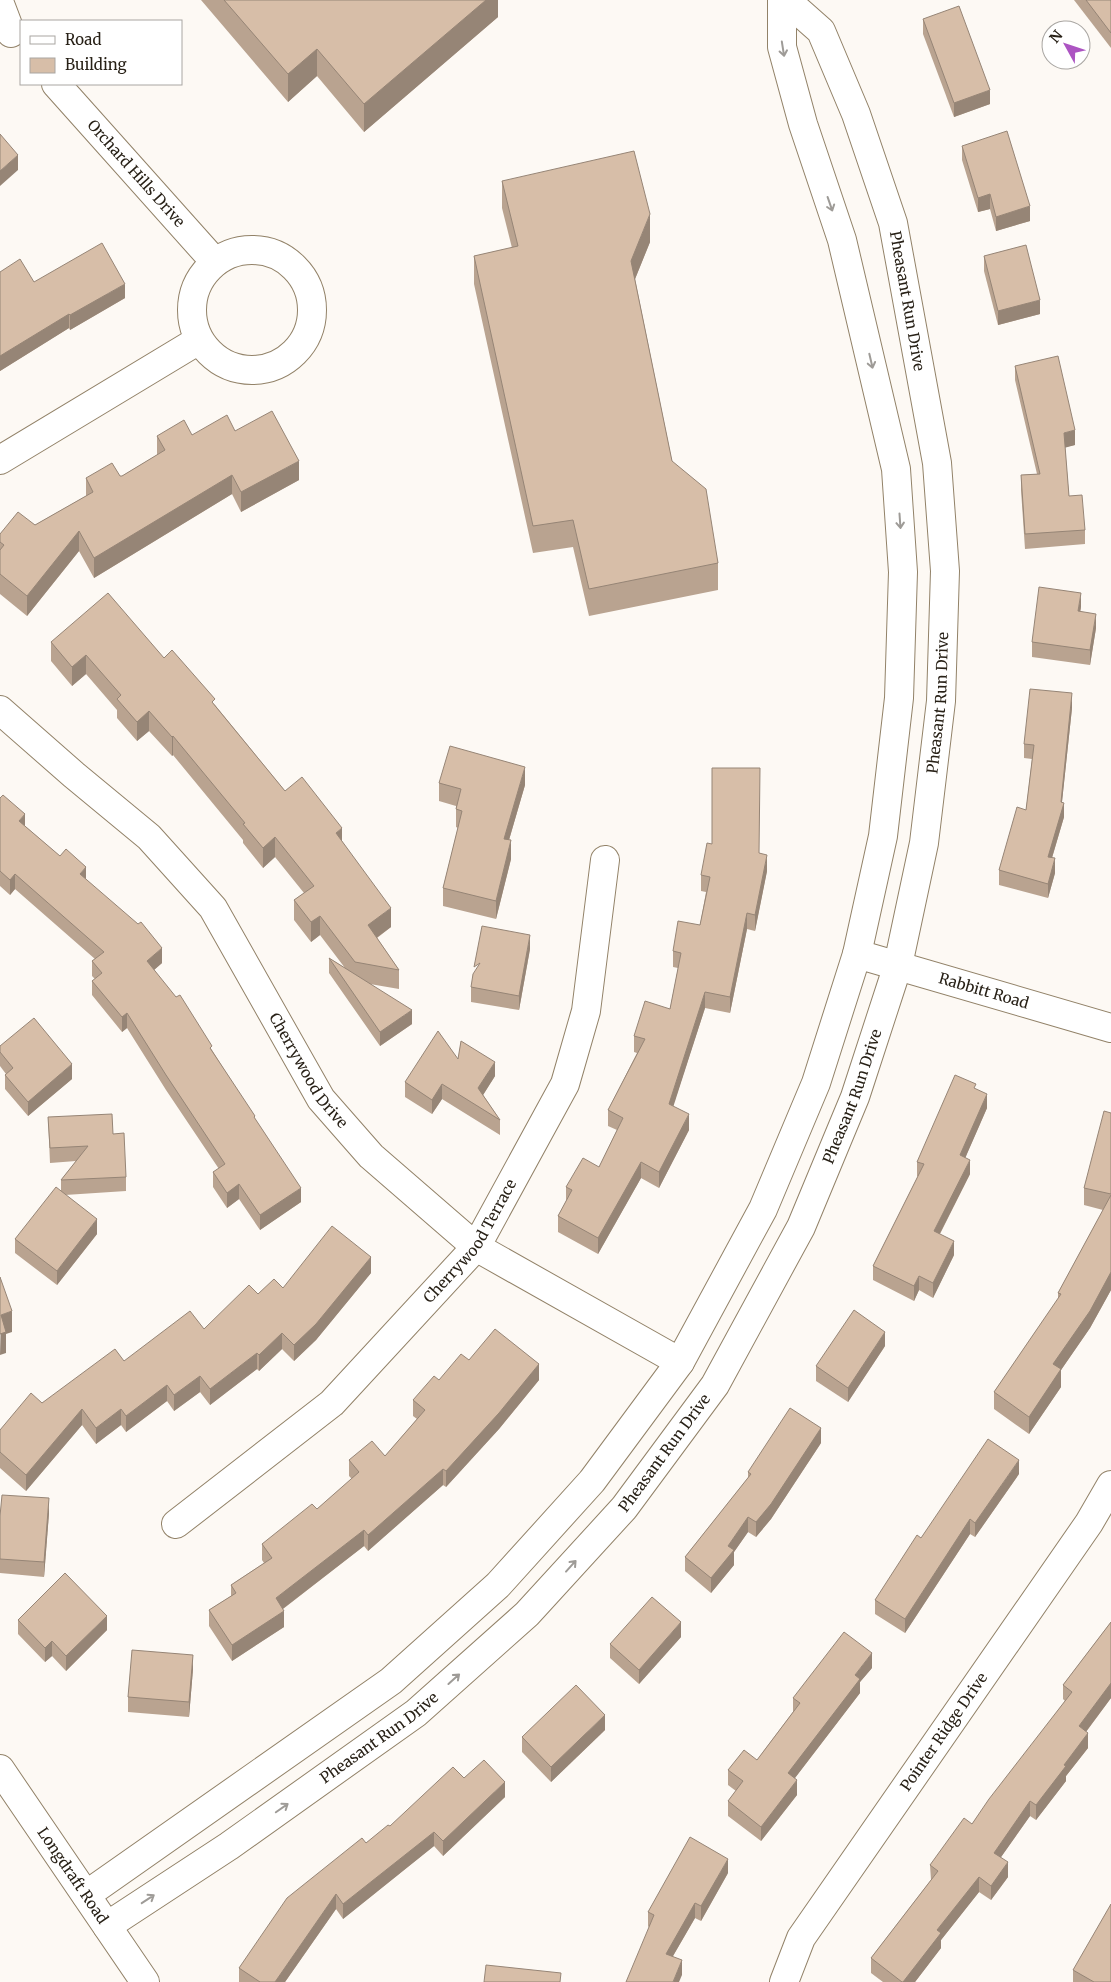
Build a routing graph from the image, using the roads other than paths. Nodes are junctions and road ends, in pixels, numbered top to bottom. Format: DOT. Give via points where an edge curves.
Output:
graph roads {
  1 [pos="782,0"];
  2 [pos="786,0"];
  3 [pos="0,4"];
  4 [pos="8,36"];
  5 [pos="57,85"];
  6 [pos="215,262"];
  7 [pos="199,340"];
  8 [pos="0,460"];
  9 [pos="0,710"];
  10 [pos="605,860"];
  11 [pos="857,954"];
  12 [pos="898,965"];
  13 [pos="1111,1028"];
  14 [pos="476,1247"];
  15 [pos="680,1362"];
  16 [pos="1111,1485"];
  17 [pos="176,1524"];
  18 [pos="0,1769"];
  19 [pos="86,1895"];
  20 [pos="107,1926"];
  21 [pos="146,1982"];
  22 [pos="784,1982"];
  1 -- 11 [label="street, one-way" via="782,48 803,124 842,240 897,478 903,572 900,698 883,836"];
  2 -- 12 [label="street, Pheasant Run Drive" via="821,31 856,114 893,223 937,463 945,571 941,701 924,843"];
  3 -- 4 [label="street"];
  5 -- 6 [label="street, Orchard Hills Drive"];
  6 -- 7 [label="street" via="200,279 192,298 191,313"];
  6 -- 7 [label="street" via="238,251 276,254 298,270 306,284 312,317 299,348 272,367 239,369 210,354"];
  7 -- 8 [label="street"];
  9 -- 14 [label="street, Cherrywood Drive" via="149,837 213,908 321,1099 371,1156"];
  10 -- 14 [label="street, Cherrywood Terrace" via="586,1011 565,1084"];
  11 -- 12 [label="street, Rabbitt Road"];
  11 -- 15 [label="street" via="816,1083 763,1210"];
  12 -- 13 [label="street, Rabbitt Road"];
  20 -- 12 [label="street, Pheasant Run Drive, one-way" via="229,1846 416,1713 527,1614 624,1508 715,1385 800,1227 855,1097"];
  14 -- 15 [label="street, Cherrywood Drive"];
  14 -- 17 [label="street, Cherrywood Terrace" via="332,1403"];
  15 -- 19 [label="street" via="592,1481 498,1585 390,1681"];
  16 -- 22 [label="street, Pointer Ridge Drive" via="1089,1523 801,1938"];
  18 -- 19 [label="street, Longdraft Road"];
  19 -- 20 [label="street, Longdraft Road"];
  20 -- 21 [label="street, Longdraft Road"];
}
